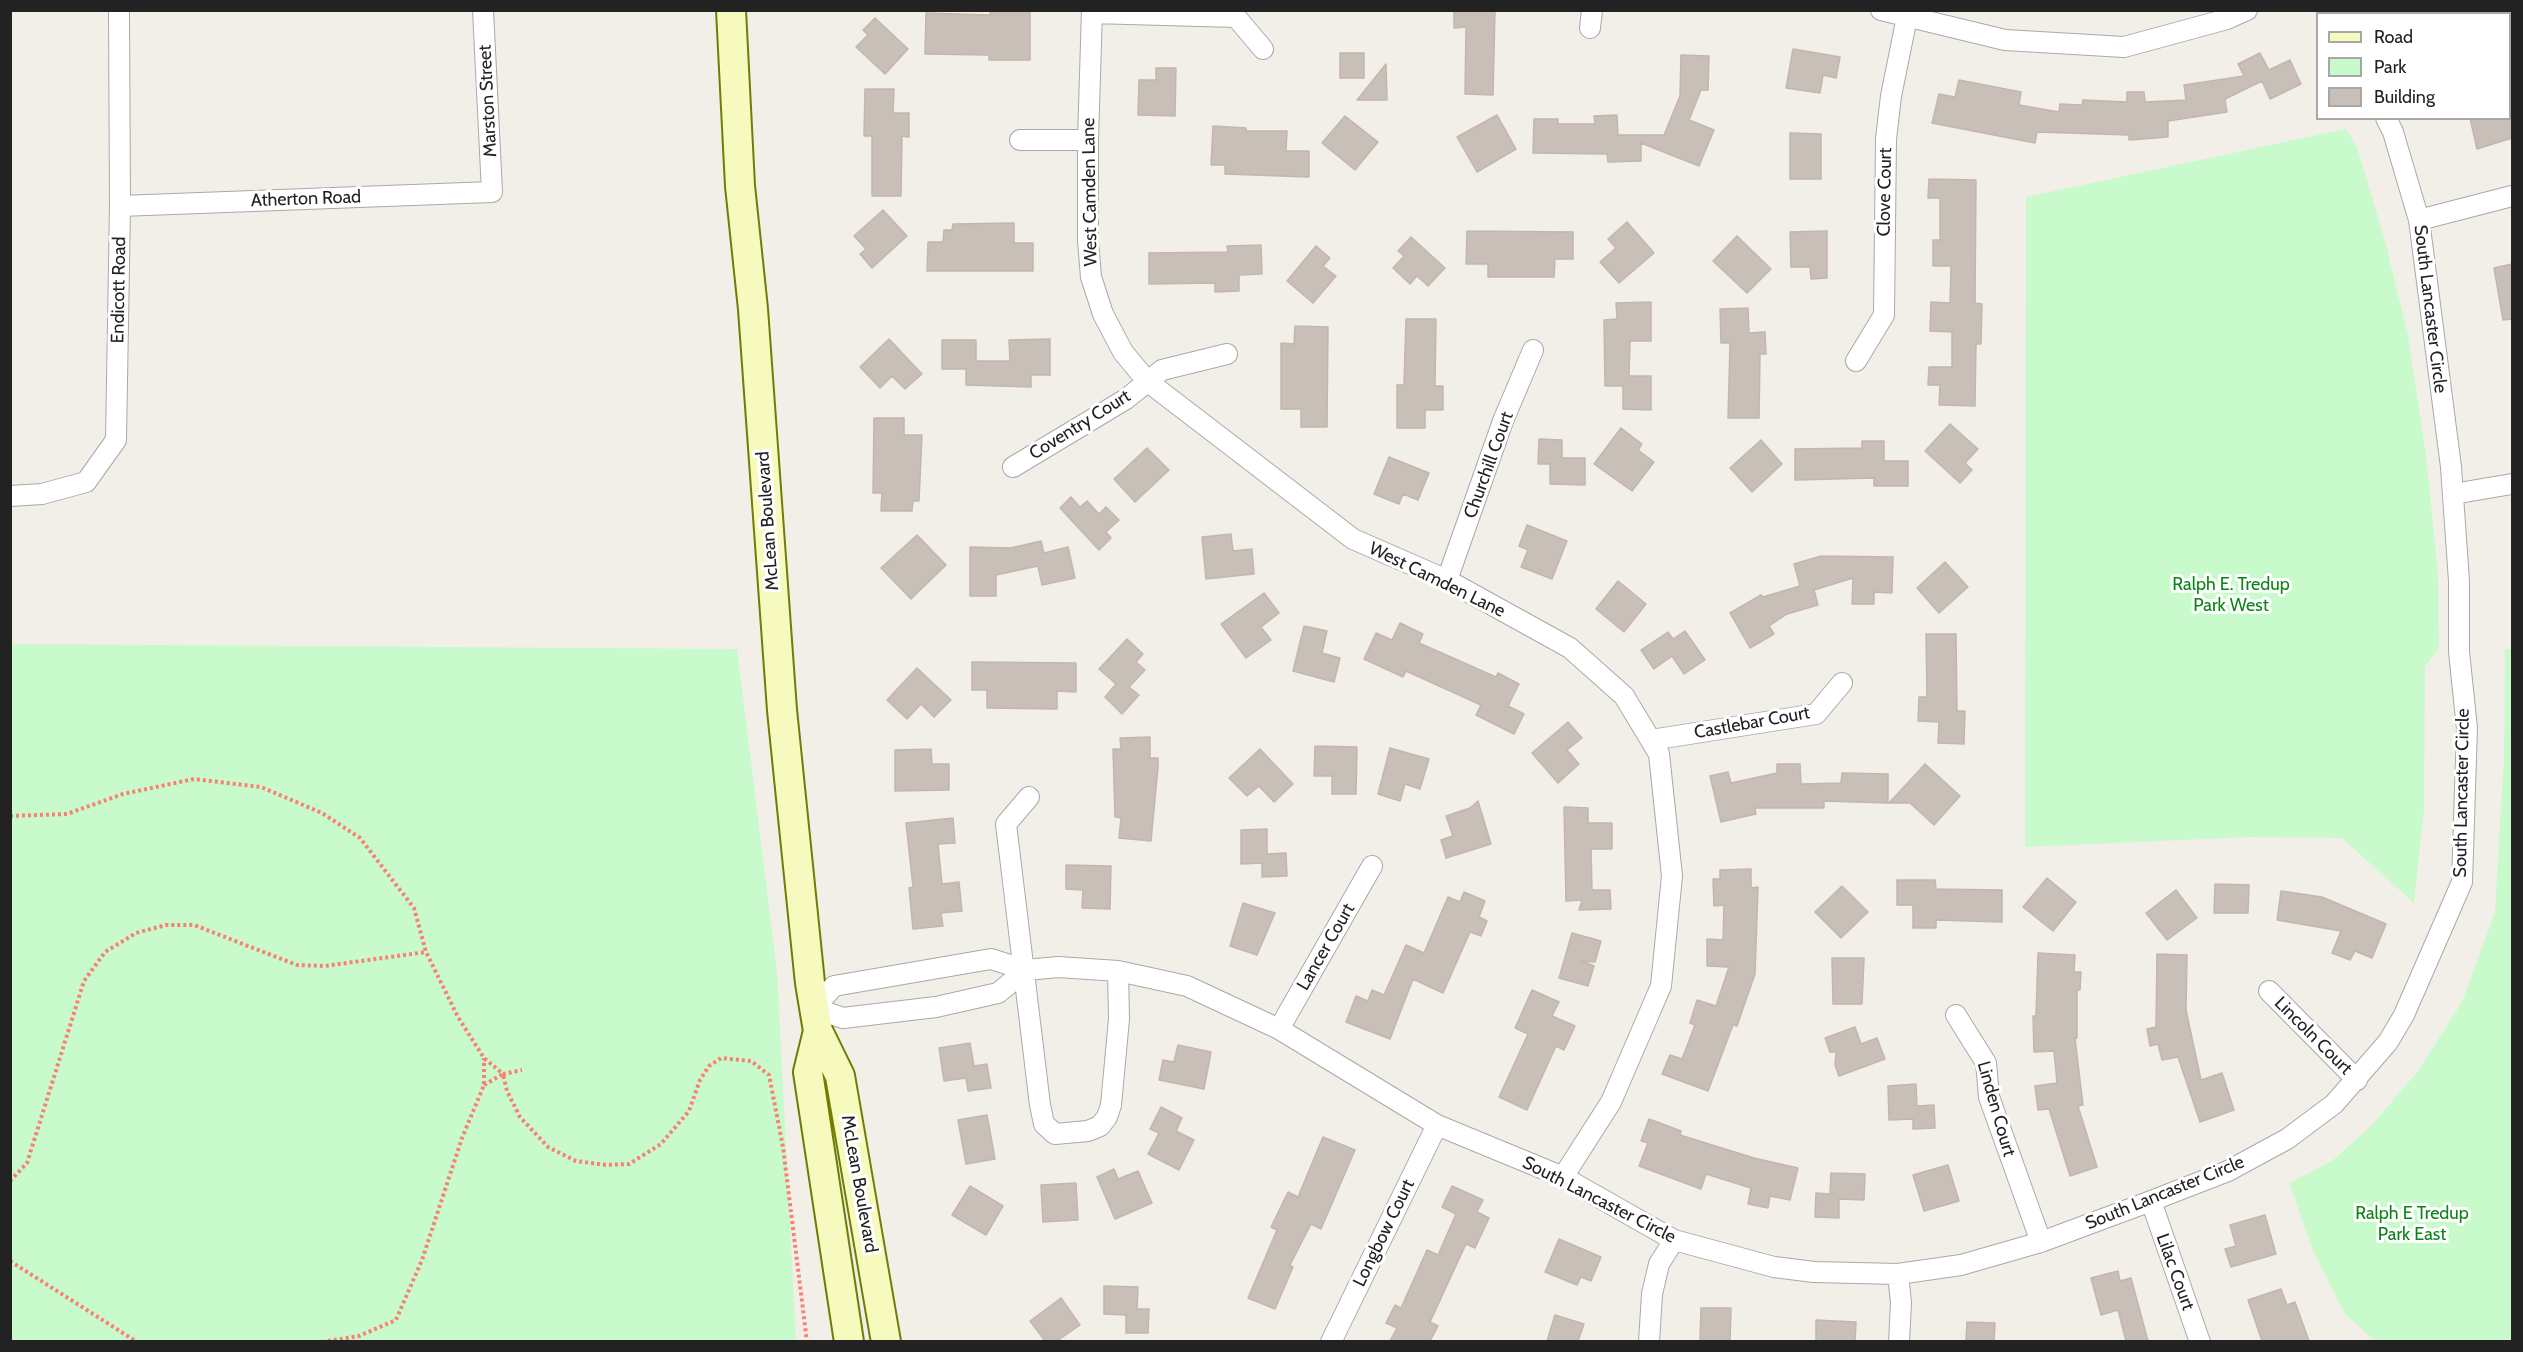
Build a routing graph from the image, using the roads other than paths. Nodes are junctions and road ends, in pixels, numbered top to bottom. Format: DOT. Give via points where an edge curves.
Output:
graph roads {
  1 [pos="119,10"];
  2 [pos="483,10"];
  3 [pos="731,10"];
  4 [pos="1881,10"];
  5 [pos="2247,10"];
  6 [pos="1092,12"];
  7 [pos="1907,17"];
  8 [pos="1263,49"];
  9 [pos="2387,120"];
  10 [pos="1020,140"];
  11 [pos="1088,140"];
  12 [pos="492,192"];
  13 [pos="2512,196"];
  14 [pos="120,206"];
  15 [pos="2419,220"];
  16 [pos="1533,350"];
  17 [pos="1227,354"];
  18 [pos="1856,361"];
  19 [pos="1147,381"];
  20 [pos="1012,467"];
  21 [pos="2512,484"];
  22 [pos="2453,494"];
  23 [pos="10,496"];
  24 [pos="1447,580"];
  25 [pos="1842,683"];
  26 [pos="1651,740"];
  27 [pos="1029,797"];
  28 [pos="1372,866"];
  29 [pos="1026,970"];
  30 [pos="1118,971"];
  31 [pos="2269,991"];
  32 [pos="1956,1015"];
  33 [pos="816,1020"];
  34 [pos="1279,1029"];
  35 [pos="2357,1080"];
  36 [pos="1437,1125"];
  37 [pos="1563,1178"];
  38 [pos="2151,1201"];
  39 [pos="1674,1240"];
  40 [pos="2041,1242"];
  41 [pos="1898,1274"];
  42 [pos="849,1341"];
  43 [pos="886,1341"];
  44 [pos="1331,1341"];
  45 [pos="1649,1341"];
  46 [pos="1899,1341"];
  47 [pos="2200,1341"];
  1 -- 14 [label="street, Endicott Road"];
  2 -- 12 [label="street, Marston Street"];
  3 -- 33 [label="main road, McLean Boulevard" via="740,186 753,309 782,710"];
  4 -- 7 [label="street"];
  5 -- 7 [label="street" via="2227,20 2124,47 2005,40"];
  6 -- 8 [label="street" via="1236,17"];
  6 -- 11 [label="street, West Camden Lane"];
  7 -- 18 [label="street, Clove Court" via="1886,139 1884,315"];
  9 -- 15 [label="street, South Lancaster Circle"];
  10 -- 11 [label="street"];
  11 -- 19 [label="street, West Camden Lane" via="1091,277 1103,314 1123,352"];
  12 -- 14 [label="street, Atherton Road"];
  13 -- 15 [label="street"];
  14 -- 23 [label="street, Endicott Road" via="116,440 86,482 42,494"];
  15 -- 22 [label="street, South Lancaster Circle"];
  16 -- 24 [label="street, Churchill Court" via="1503,421"];
  17 -- 19 [label="street, Coventry Court" via="1161,370"];
  19 -- 20 [label="street, Coventry Court" via="1126,399"];
  19 -- 24 [label="street, West Camden Lane" via="1353,539"];
  21 -- 22 [label="street"];
  22 -- 35 [label="street, South Lancaster Circle" via="2459,581 2458,652 2467,728 2462,882 2404,1015"];
  24 -- 26 [label="street, West Camden Lane" via="1570,648 1624,696"];
  25 -- 26 [label="street, Castlebar Court" via="1815,714"];
  26 -- 37 [label="street, West Camden Lane" via="1659,754 1672,876 1661,986 1611,1102"];
  27 -- 29 [label="street" via="1006,825"];
  28 -- 34 [label="street, Lancer Court"];
  29 -- 30 [label="street, South Lancaster Circle"];
  29 -- 30 [label="street" via="1027,1013 1044,1124 1049,1131 1062,1135 1088,1131 1107,1117 1119,1019"];
  29 -- 33 [label="street" via="998,993 936,1006"];
  29 -- 33 [label="street, South Lancaster Circle" via="991,959 834,986"];
  30 -- 34 [label="street, South Lancaster Circle" via="1187,986"];
  31 -- 35 [label="street, Lincoln Court"];
  32 -- 40 [label="street, Linden Court" via="1986,1063 1989,1097"];
  33 -- 42 [label="main road, McLean Boulevard" via="808,1072"];
  33 -- 43 [label="main road, McLean Boulevard" via="840,1076"];
  34 -- 36 [label="street, South Lancaster Circle"];
  35 -- 38 [label="street, South Lancaster Circle" via="2334,1104 2287,1139 2228,1171"];
  36 -- 37 [label="street, South Lancaster Circle"];
  36 -- 44 [label="street, Longbow Court"];
  37 -- 39 [label="street, South Lancaster Circle"];
  38 -- 40 [label="street, South Lancaster Circle"];
  38 -- 47 [label="street, Lilac Court"];
  39 -- 41 [label="street, South Lancaster Circle" via="1774,1267 1850,1275"];
  39 -- 45 [label="street" via="1659,1264"];
  40 -- 41 [label="street, South Lancaster Circle" via="1961,1265"];
  41 -- 46 [label="street"];
}
